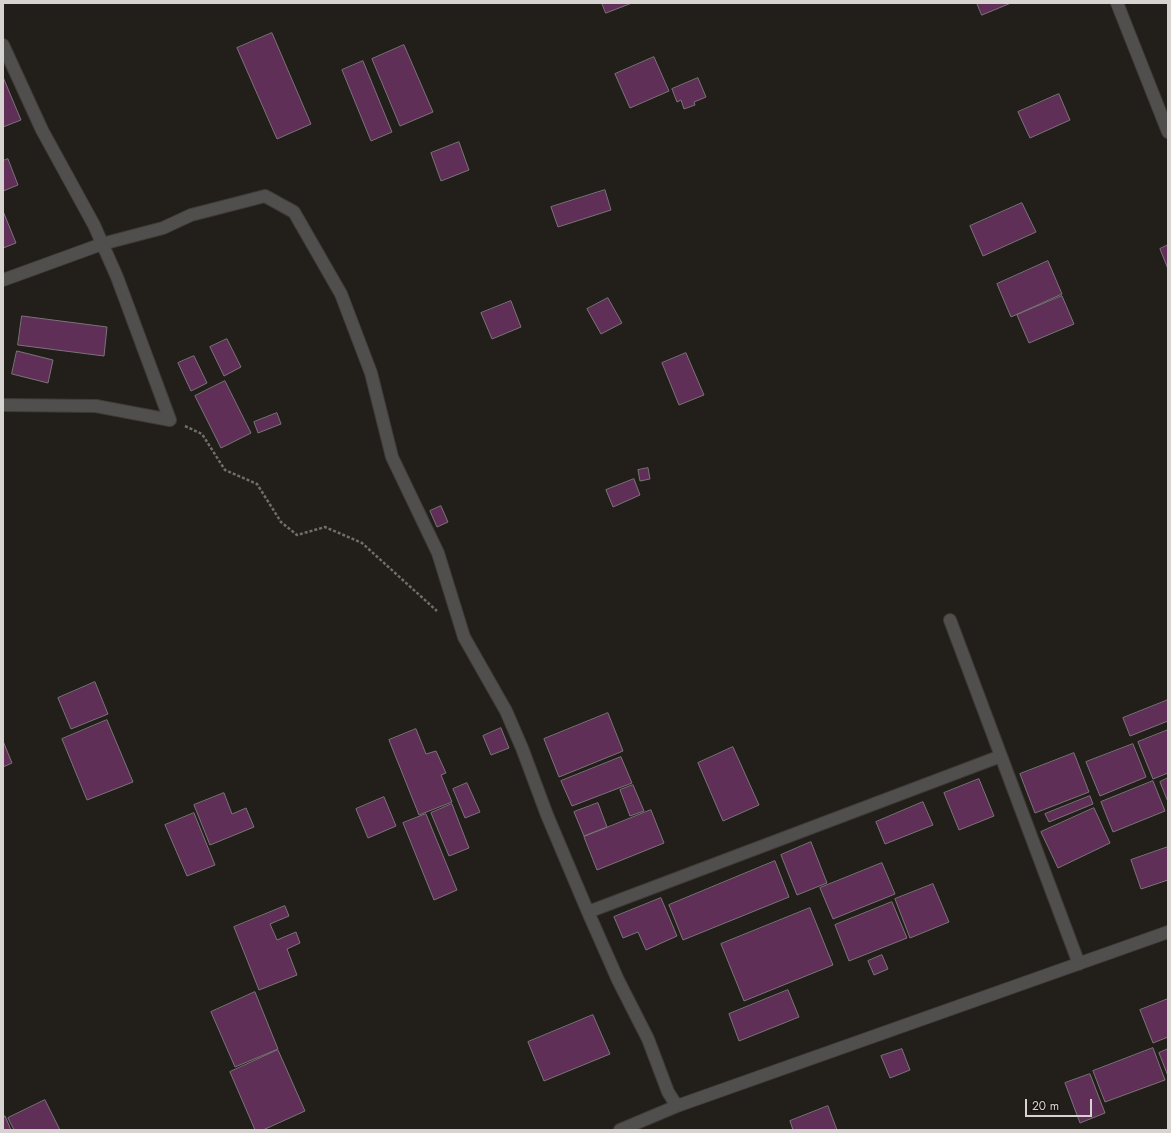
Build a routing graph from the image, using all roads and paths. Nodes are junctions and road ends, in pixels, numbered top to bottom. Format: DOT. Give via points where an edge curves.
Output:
graph roads {
  1 [pos="1117,3"];
  2 [pos="3,45"];
  3 [pos="1168,132"];
  4 [pos="102,244"];
  5 [pos="3,280"];
  6 [pos="3,405"];
  7 [pos="170,420"];
  8 [pos="442,616"];
  9 [pos="950,620"];
  10 [pos="1001,756"];
  11 [pos="588,912"];
  12 [pos="1168,932"];
  13 [pos="1079,964"];
  14 [pos="677,1106"];
  15 [pos="620,1130"];
  1 -- 3 [label="street"];
  2 -- 4 [label="street" via="42,130"];
  4 -- 5 [label="street"];
  4 -- 7 [label="street" via="130,307"];
  4 -- 11 [label="street" via="163,228 191,215 265,196 294,212 341,294 372,373 392,457 438,553 464,637 506,711 546,815"];
  6 -- 7 [label="street" via="96,406"];
  7 -- 8 [label="path" via="202,434 225,470 257,484 281,522 297,535 325,527 362,543"];
  9 -- 10 [label="street"];
  10 -- 11 [label="street"];
  10 -- 13 [label="street"];
  11 -- 14 [label="street" via="648,1039 668,1092"];
  12 -- 13 [label="street"];
  13 -- 14 [label="street"];
  14 -- 15 [label="street"];
}
